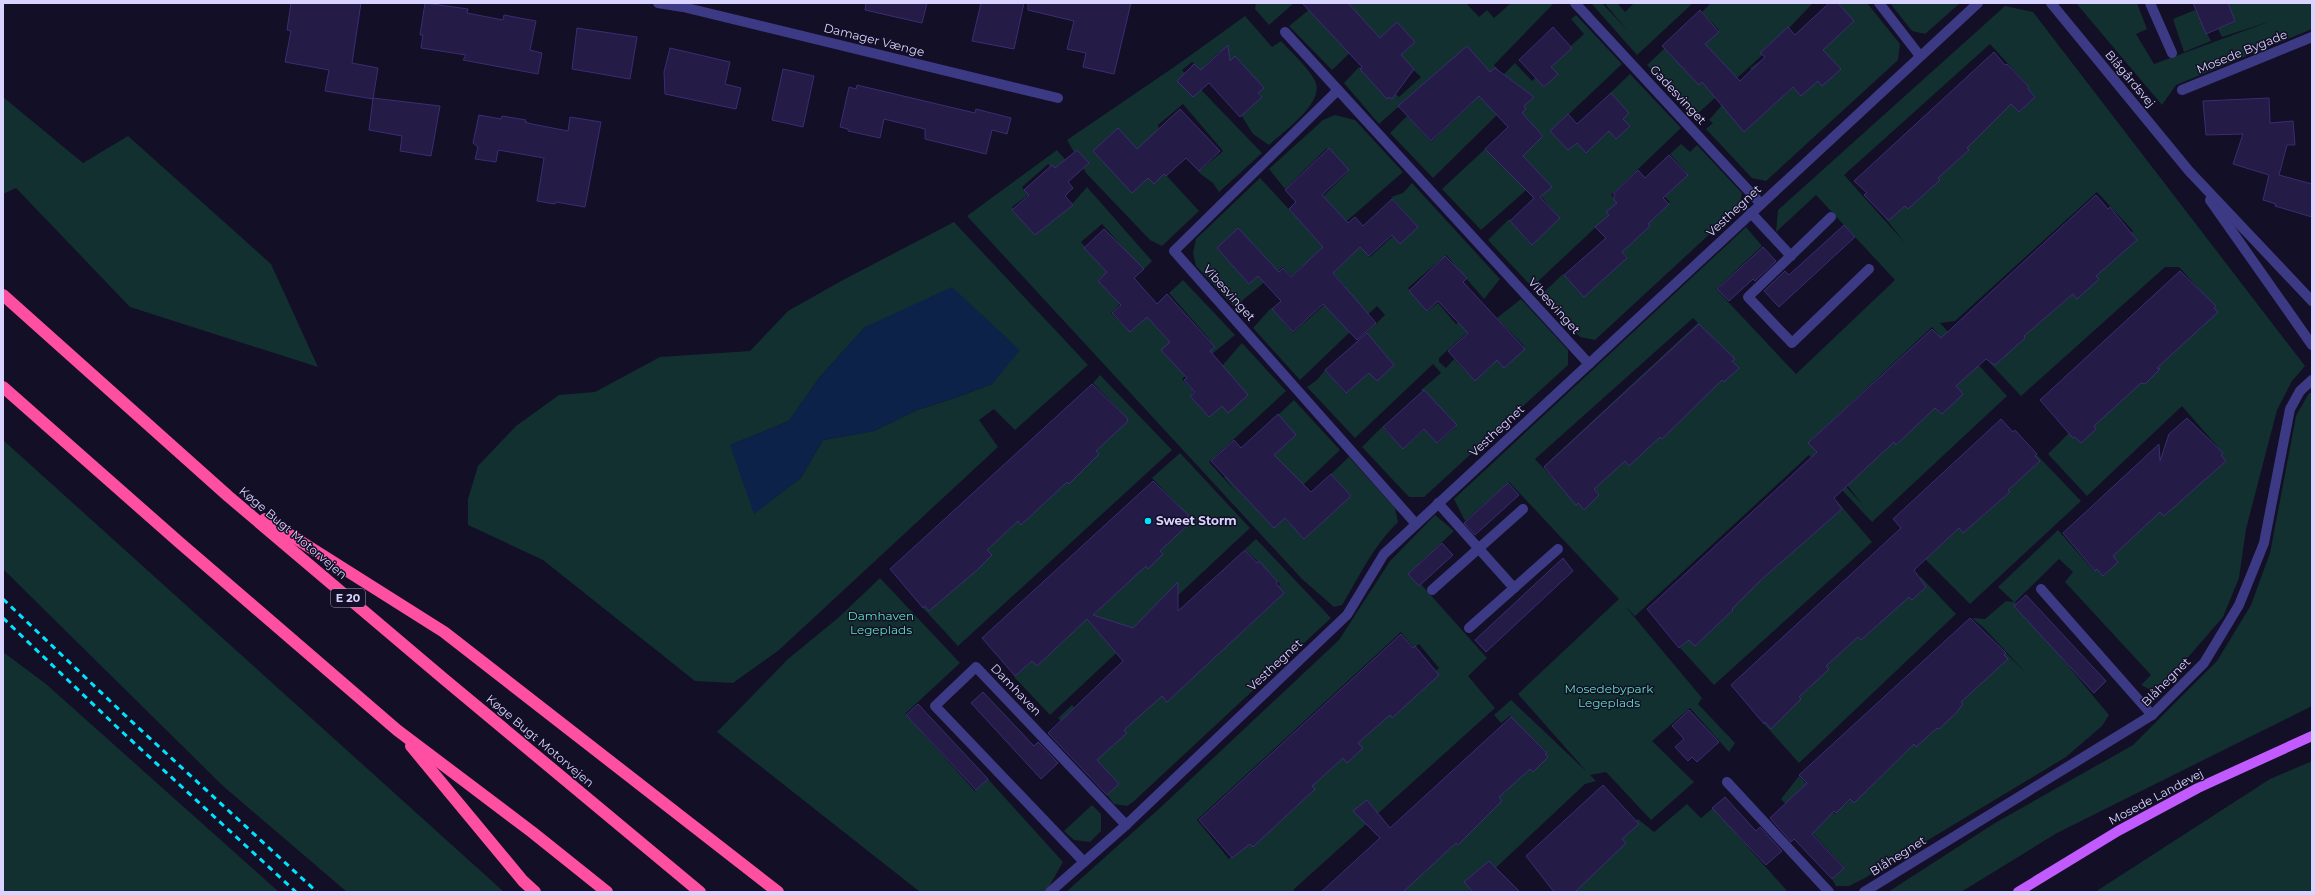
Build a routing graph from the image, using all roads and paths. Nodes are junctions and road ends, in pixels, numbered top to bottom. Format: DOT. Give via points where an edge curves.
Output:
graph roads {
  1 [pos="658,3"];
  2 [pos="1576,3"];
  3 [pos="1879,3"];
  4 [pos="1978,3"];
  5 [pos="2051,3"];
  6 [pos="2150,3"];
  7 [pos="683,5"];
  8 [pos="1285,32"];
  9 [pos="2312,37"];
  10 [pos="2172,53"];
  11 [pos="1920,56"];
  12 [pos="1338,90"];
  13 [pos="2182,90"];
  14 [pos="1058,98"];
  15 [pos="2189,171"];
  16 [pos="1761,204"];
  17 [pos="1751,213"];
  18 [pos="1831,217"];
  19 [pos="1791,256"];
  20 [pos="1869,269"];
  21 [pos="3,295"];
  22 [pos="2312,301"];
  23 [pos="2312,345"];
  24 [pos="1589,364"];
  25 [pos="2312,380"];
  26 [pos="3,387"];
  27 [pos="228,496"];
  28 [pos="1438,503"];
  29 [pos="1523,510"];
  30 [pos="1416,524"];
  31 [pos="1479,549"];
  32 [pos="1558,549"];
  33 [pos="1514,588"];
  34 [pos="2041,589"];
  35 [pos="1432,590"];
  36 [pos="1469,628"];
  37 [pos="2152,715"];
  38 [pos="397,730"];
  39 [pos="2312,736"];
  40 [pos="1727,782"];
  41 [pos="1126,825"];
  42 [pos="1084,862"];
  43 [pos="535,892"];
  44 [pos="607,892"];
  45 [pos="700,892"];
  46 [pos="778,892"];
  47 [pos="1050,892"];
  48 [pos="1829,892"];
  49 [pos="1864,892"];
  50 [pos="2018,892"];
  1 -- 7 [label="street, Damager Vænge"];
  2 -- 16 [label="street, Gadesvinget"];
  3 -- 11 [label="street"];
  4 -- 11 [label="street, Vesthegnet"];
  5 -- 15 [label="street, Blågårdsvej"];
  6 -- 10 [label="street"];
  7 -- 14 [label="street, Damager Vænge"];
  8 -- 12 [label="street, Vibesvinget"];
  9 -- 13 [label="street, Mosede Bygade"];
  11 -- 16 [label="street, Vesthegnet"];
  12 -- 24 [label="street, Vibesvinget"];
  12 -- 30 [label="street, Vibesvinget" via="1174,251"];
  15 -- 22 [label="street, Blågårdsvej"];
  15 -- 23 [label="street, Blågårdsvej"];
  16 -- 17 [label="street, Vesthegnet"];
  17 -- 19 [label="street"];
  17 -- 24 [label="street, Vesthegnet"];
  18 -- 19 [label="street"];
  19 -- 20 [label="street" via="1748,297 1792,343"];
  21 -- 27 [label="highway, Køge Bugt Motorvejen / E 20"];
  24 -- 28 [label="street, Vesthegnet"];
  25 -- 37 [label="street, Blåhegnet" via="2300,391 2290,409 2264,543 2239,605 2204,663"];
  26 -- 38 [label="highway"];
  27 -- 45 [label="highway, Køge Bugt Motorvejen / E 20"];
  27 -- 46 [label="highway" via="444,632"];
  28 -- 30 [label="street, Vesthegnet"];
  28 -- 31 [label="street"];
  29 -- 31 [label="street"];
  30 -- 41 [label="street, Vesthegnet" via="1384,554 1347,615"];
  31 -- 33 [label="street"];
  31 -- 35 [label="street"];
  32 -- 33 [label="street"];
  33 -- 36 [label="street"];
  34 -- 37 [label="street"];
  37 -- 49 [label="street, Blåhegnet"];
  38 -- 43 [label="highway" via="523,881"];
  38 -- 44 [label="highway"];
  39 -- 50 [label="main road, Mosede Landevej" via="2198,788 2125,827"];
  40 -- 48 [label="street"];
  41 -- 42 [label="street, Vesthegnet"];
  41 -- 42 [label="street, Damhaven" via="976,667 935,706"];
  42 -- 47 [label="street, Vesthegnet"];
}
